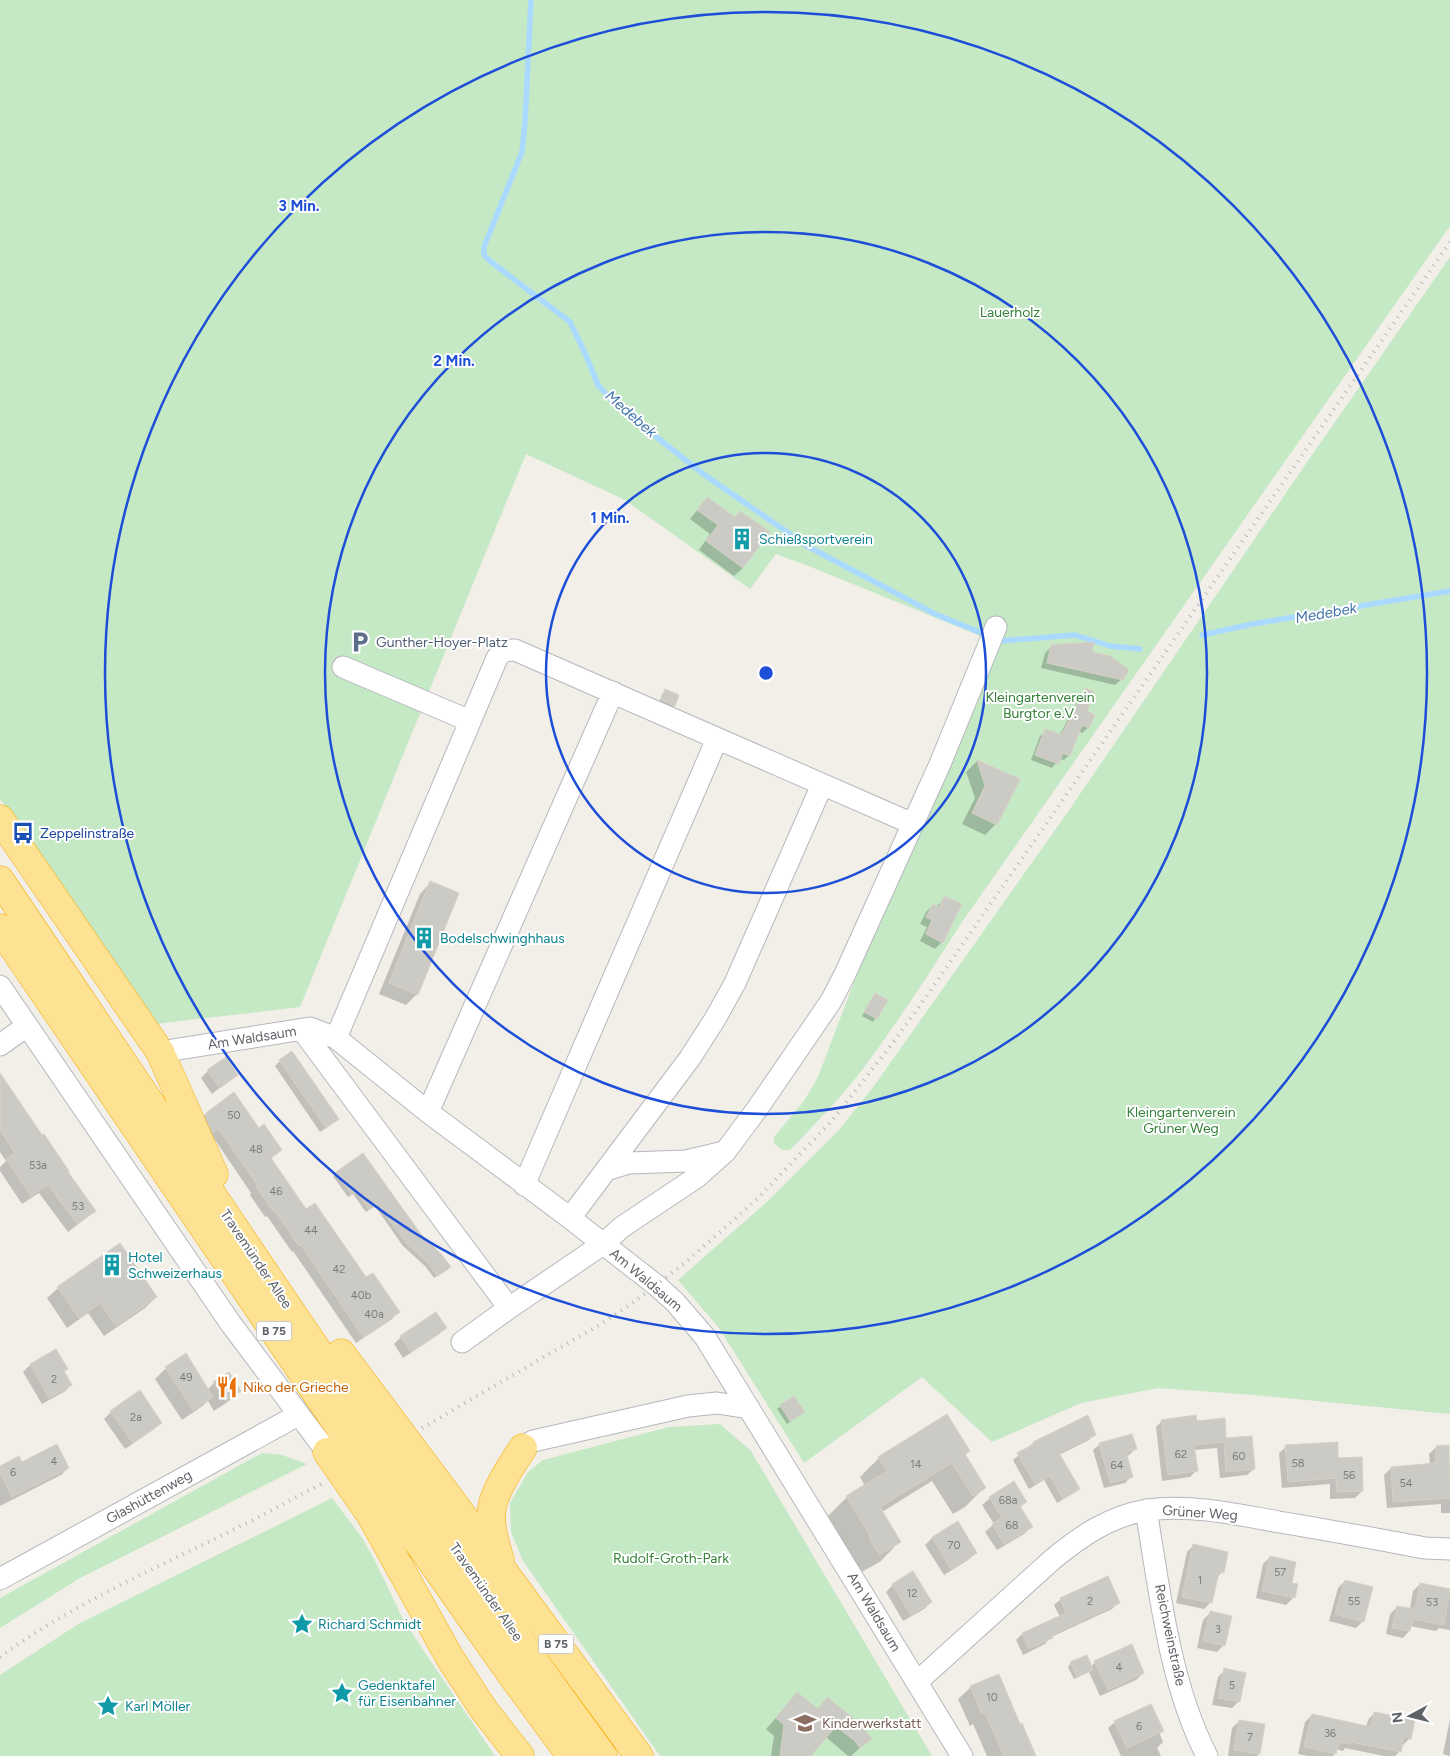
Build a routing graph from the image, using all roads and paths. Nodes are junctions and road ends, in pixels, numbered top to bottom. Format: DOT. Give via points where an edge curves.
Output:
graph roads {
  1 [pos="996,627"];
  2 [pos="343,667"];
  3 [pos="613,692"];
  4 [pos="470,721"];
  5 [pos="717,739"];
  6 [pos="822,785"];
  7 [pos="0,818"];
  8 [pos="913,824"];
  9 [pos="0,880"];
  10 [pos="0,928"];
  11 [pos="0,986"];
  12 [pos="27,1026"];
  13 [pos="302,1030"];
  14 [pos="336,1038"];
  15 [pos="0,1044"];
  16 [pos="160,1052"];
  17 [pos="428,1112"];
  18 [pos="725,1152"];
  19 [pos="606,1170"];
  20 [pos="524,1185"];
  21 [pos="570,1218"];
  22 [pos="604,1244"];
  23 [pos="246,1245"];
  24 [pos="509,1308"];
  25 [pos="462,1342"];
  26 [pos="749,1408"];
  27 [pos="298,1416"];
  28 [pos="523,1448"];
  29 [pos="327,1452"];
  30 [pos="1146,1510"];
  31 [pos="401,1518"];
  32 [pos="1450,1549"];
  33 [pos="505,1574"];
  34 [pos="0,1579"];
  35 [pos="917,1682"];
  36 [pos="521,1756"];
  37 [pos="571,1756"];
  38 [pos="604,1756"];
  39 [pos="639,1756"];
  40 [pos="962,1756"];
  41 [pos="1207,1756"];
  1 -- 8 [label="street"];
  2 -- 4 [label="street"];
  3 -- 4 [label="street" via="515,650 503,651"];
  3 -- 5 [label="street"];
  3 -- 17 [label="street"];
  4 -- 14 [label="street"];
  5 -- 6 [label="street"];
  5 -- 20 [label="street"];
  6 -- 8 [label="street"];
  6 -- 19 [label="street" via="735,983 715,1019 690,1058"];
  7 -- 16 [label="highway"];
  8 -- 18 [label="street" via="845,974"];
  9 -- 23 [label="highway, Travemünder Allee / B 75"];
  10 -- 31 [label="highway, Travemünder Allee / B 75"];
  11 -- 12 [label="street"];
  12 -- 15 [label="street"];
  12 -- 27 [label="street" via="231,1324"];
  13 -- 14 [label="street, Am Waldsaum" via="310,1028"];
  13 -- 16 [label="street, Am Waldsaum"];
  13 -- 24 [label="street"];
  14 -- 17 [label="street, Am Waldsaum"];
  16 -- 23 [label="highway"];
  17 -- 20 [label="street, Am Waldsaum"];
  18 -- 19 [label="street" via="686,1161 629,1163"];
  18 -- 22 [label="street" via="697,1178 622,1227"];
  19 -- 21 [label="street"];
  20 -- 21 [label="street, Am Waldsaum"];
  21 -- 22 [label="street, Am Waldsaum"];
  22 -- 24 [label="street"];
  22 -- 26 [label="street, Am Waldsaum" via="656,1285 685,1313 705,1337"];
  23 -- 33 [label="highway, B 75" via="341,1353"];
  23 -- 38 [label="highway, Travemünder Allee" via="398,1468"];
  24 -- 25 [label="street"];
  26 -- 28 [label="street" via="717,1403 676,1408 533,1441"];
  26 -- 35 [label="street, Am Waldsaum"];
  27 -- 29 [label="street"];
  27 -- 34 [label="street, Glashüttenweg"];
  28 -- 33 [label="highway" via="493,1503 493,1536"];
  29 -- 36 [label="highway" via="370,1514 450,1658 484,1710"];
  30 -- 32 [label="street, Grüner Weg" via="1227,1513 1425,1548"];
  30 -- 35 [label="street, Grüner Weg" via="1108,1521 1076,1540"];
  30 -- 41 [label="street, Reichweinstraße" via="1165,1621 1183,1698"];
  31 -- 36 [label="highway, B 75" via="443,1611"];
  31 -- 37 [label="highway, Travemünder Allee"];
  33 -- 39 [label="highway, B 75"];
  35 -- 40 [label="street, Am Waldsaum"];
}
